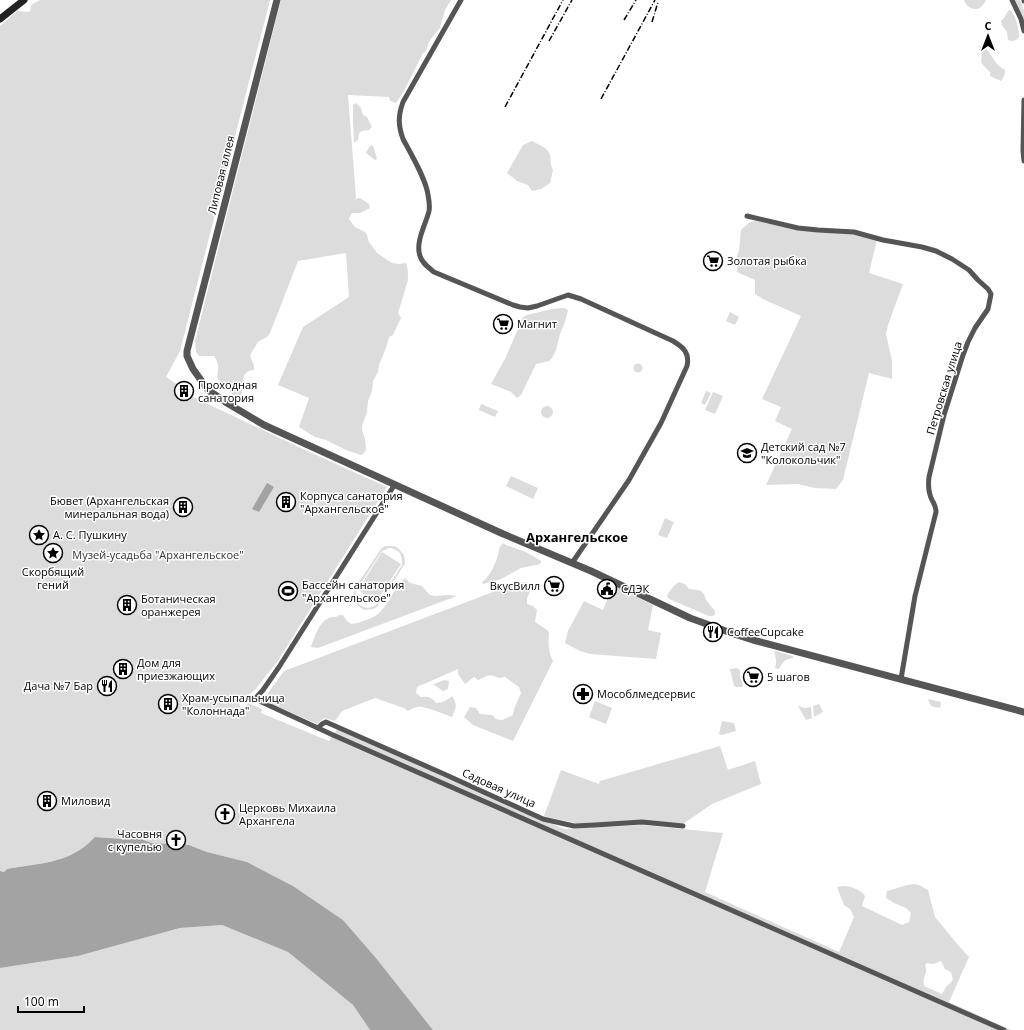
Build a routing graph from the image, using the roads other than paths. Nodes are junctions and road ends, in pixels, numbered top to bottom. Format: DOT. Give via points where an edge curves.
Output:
graph roads {
  1 [pos="24,0"];
  2 [pos="277,0"];
  3 [pos="461,0"];
  4 [pos="1012,0"];
  5 [pos="0,19"];
  6 [pos="1024,31"];
  7 [pos="1024,100"];
  8 [pos="1024,161"];
  9 [pos="747,216"];
  10 [pos="395,484"];
  11 [pos="572,563"];
  12 [pos="901,679"];
  13 [pos="1024,712"];
  14 [pos="318,728"];
  15 [pos="683,826"];
  16 [pos="1004,1030"];
  1 -- 5 [label="main road"];
  2 -- 10 [label="street, Липовая аллея" via="187,356 208,390 227,403 264,425"];
  3 -- 11 [label="street" via="400,111 400,131 428,194 429,211 419,249 423,262 434,272 513,305 528,308 568,295 581,299 673,341 683,348 689,361 661,423 629,480"];
  4 -- 6 [label="street"];
  7 -- 8 [label="street"];
  9 -- 12 [label="street, Петровская улица" via="798,228 854,232 936,251 969,270 991,294 988,309 965,349 944,415 929,477 929,490 936,512 915,596"];
  10 -- 11 [label="street"];
  10 -- 14 [label="street" via="279,667 255,699"];
  11 -- 12 [label="street" via="713,627"];
  12 -- 13 [label="street"];
  14 -- 15 [label="street, Садовая улица" via="326,722 543,819 574,826 642,822"];
  14 -- 16 [label="street"];
}
